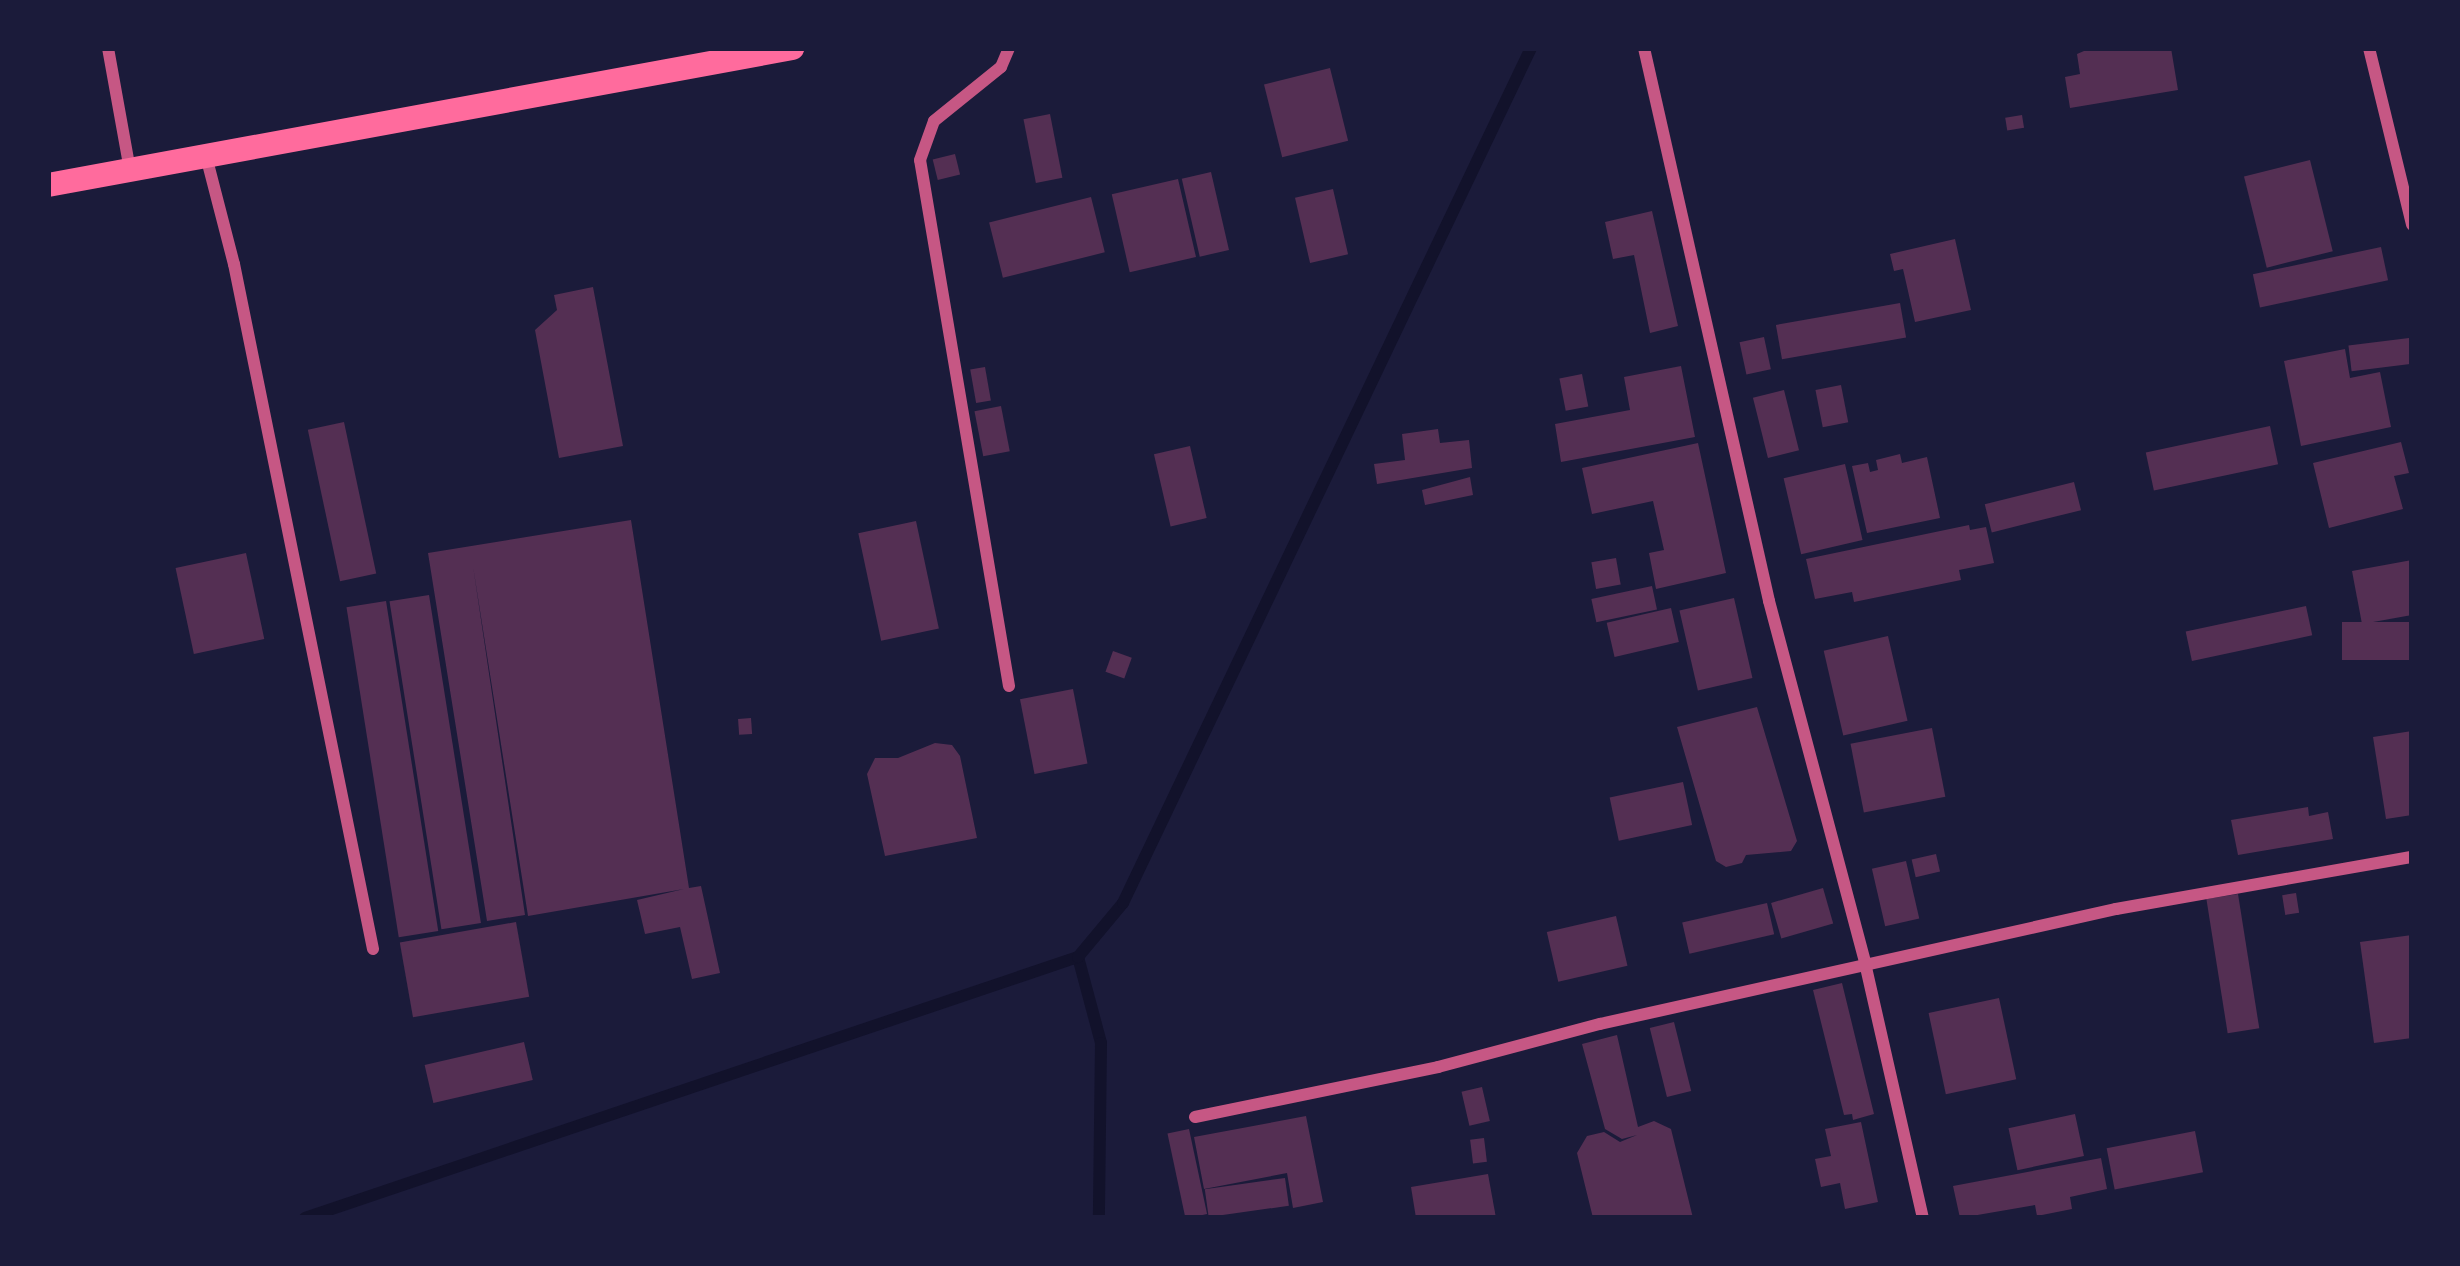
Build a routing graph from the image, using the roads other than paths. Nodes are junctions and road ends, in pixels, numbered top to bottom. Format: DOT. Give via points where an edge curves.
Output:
graph roads {
  1 [pos="108,48"];
  2 [pos="792,48"];
  3 [pos="1009,48"];
  4 [pos="1644,48"];
  5 [pos="2369,48"];
  6 [pos="206,155"];
  7 [pos="130,170"];
  8 [pos="48,185"];
  9 [pos="2412,225"];
  10 [pos="1009,686"];
  11 [pos="2412,856"];
  12 [pos="373,950"];
  13 [pos="1864,963"];
  14 [pos="1195,1117"];
  15 [pos="1923,1218"];
  1 -- 7 [label="street"];
  2 -- 6 [label="main road"];
  3 -- 10 [label="street" via="1001,67 934,121 920,160"];
  4 -- 13 [label="street" via="1769,601"];
  5 -- 9 [label="street"];
  6 -- 7 [label="main road"];
  6 -- 12 [label="street"];
  7 -- 8 [label="main road"];
  11 -- 13 [label="street"];
  13 -- 14 [label="street"];
  13 -- 15 [label="street"];
}
